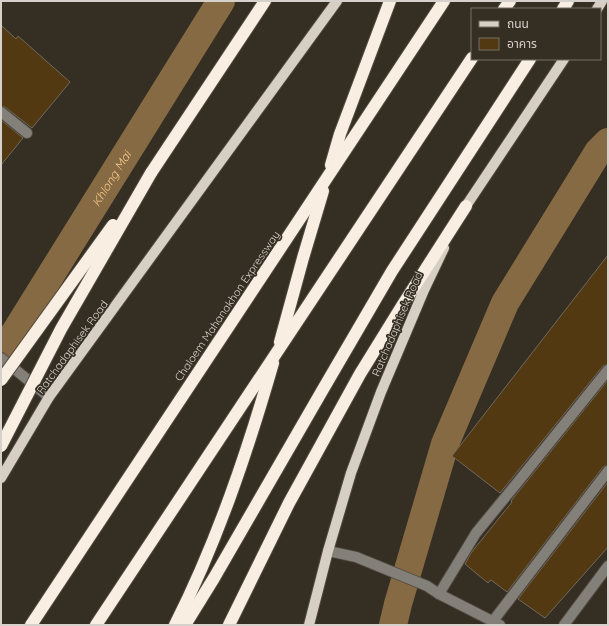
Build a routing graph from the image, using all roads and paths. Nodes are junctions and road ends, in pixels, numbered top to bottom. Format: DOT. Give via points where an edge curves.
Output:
graph roads {
  1 [pos="264,1"];
  2 [pos="337,1"];
  3 [pos="390,1"];
  4 [pos="444,1"];
  5 [pos="471,60"];
  6 [pos="529,60"];
  7 [pos="563,60"];
  8 [pos="1,112"];
  9 [pos="27,133"];
  10 [pos="151,173"];
  11 [pos="466,206"];
  12 [pos="3,359"];
  13 [pos="608,370"];
  14 [pos="1,380"];
  15 [pos="50,398"];
  16 [pos="1,446"];
  17 [pos="608,471"];
  18 [pos="1,478"];
  19 [pos="328,551"];
  20 [pos="608,566"];
  21 [pos="439,594"];
  22 [pos="496,623"];
  23 [pos="31,625"];
  24 [pos="96,625"];
  25 [pos="175,625"];
  26 [pos="185,625"];
  27 [pos="229,625"];
  28 [pos="309,625"];
  29 [pos="564,625"];
  1 -- 10 [label="highway"];
  2 -- 15 [label="main road, Ratchadaphisek Road"];
  3 -- 25 [label="highway" via="340,134 244,459 204,564"];
  4 -- 23 [label="highway, Chaloem Mahanakhon Expressway"];
  5 -- 24 [label="highway"];
  6 -- 26 [label="highway" via="392,272"];
  7 -- 11 [label="main road, Ratchadaphisek Road"];
  8 -- 9 [label="street"];
  10 -- 14 [label="highway, bridge"];
  10 -- 16 [label="highway, bridge" via="61,329"];
  11 -- 19 [label="main road, Ratchadaphisek Road" via="424,290 380,392 351,473"];
  11 -- 27 [label="highway" via="360,374 289,503"];
  12 -- 15 [label="street"];
  13 -- 21 [label="street" via="476,533"];
  15 -- 18 [label="main road, Ratchadaphisek Road"];
  17 -- 22 [label="street"];
  19 -- 21 [label="street" via="356,557 427,586"];
  19 -- 28 [label="main road, Ratchadaphisek Road"];
  20 -- 29 [label="street"];
  21 -- 22 [label="street"];
}
